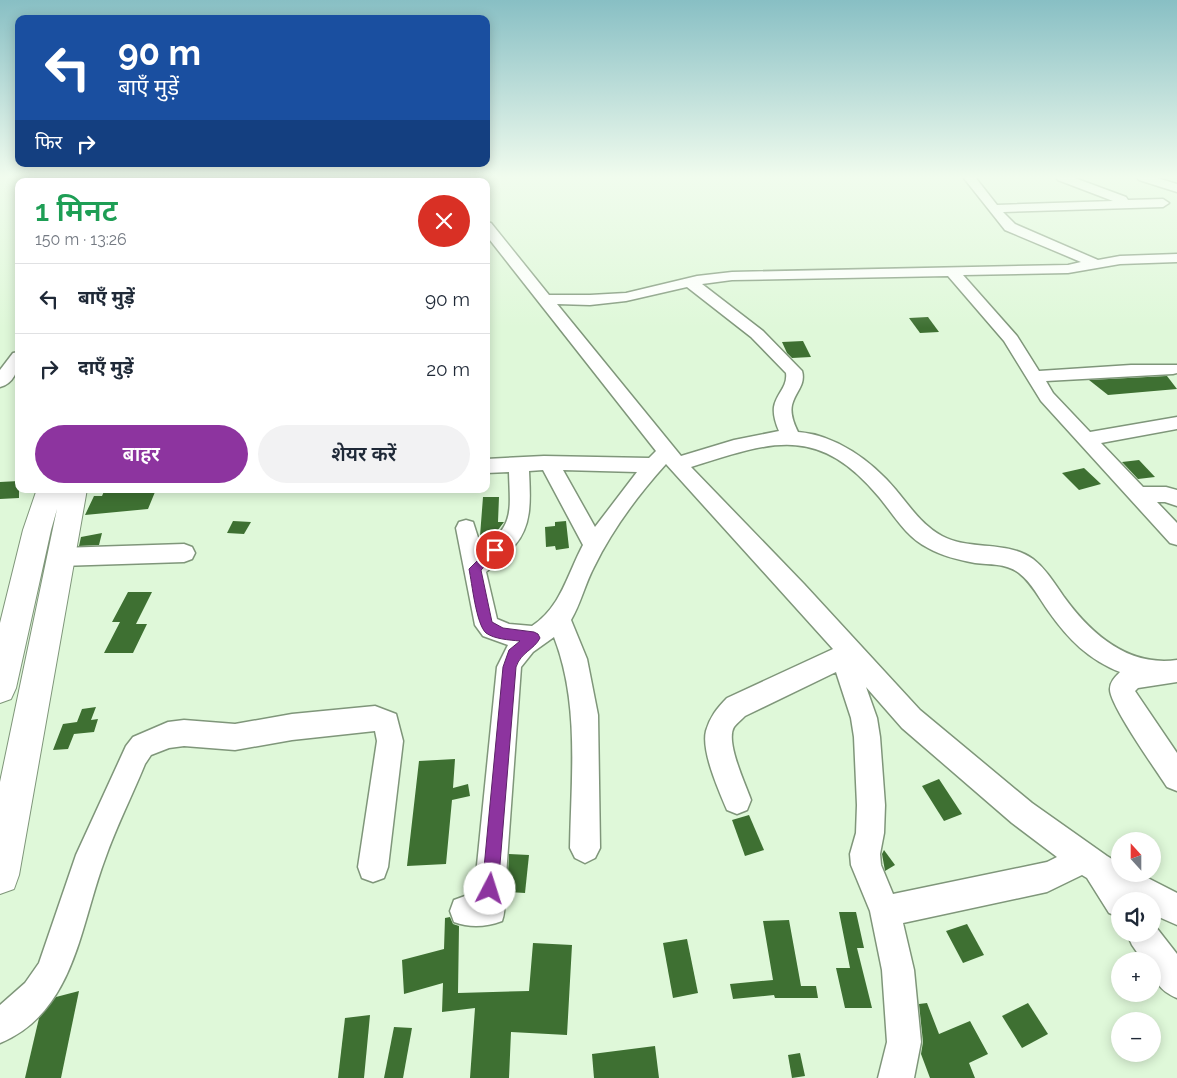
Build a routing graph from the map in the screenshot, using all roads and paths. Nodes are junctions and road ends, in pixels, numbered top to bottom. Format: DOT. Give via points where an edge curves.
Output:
graph roads {
  1 [pos="1011,227"];
  2 [pos="490,231"];
  3 [pos="1170,258"];
  4 [pos="1097,264"];
  5 [pos="1177,268"];
  6 [pos="952,272"];
  7 [pos="690,282"];
  8 [pos="545,299"];
  9 [pos="15,362"];
  10 [pos="1173,370"];
  11 [pos="1033,376"];
  12 [pos="0,382"];
  13 [pos="1177,423"];
  14 [pos="790,437"];
  15 [pos="1087,439"];
  16 [pos="666,460"];
  17 [pos="549,463"];
  18 [pos="519,465"];
  19 [pos="490,466"];
  20 [pos="49,493"];
  21 [pos="73,493"];
  22 [pos="1140,495"];
  23 [pos="1177,498"];
  24 [pos="466,528"];
  25 [pos="1177,537"];
  26 [pos="595,547"];
  27 [pos="184,553"];
  28 [pos="60,557"];
  29 [pos="475,569"];
  30 [pos="559,618"];
  31 [pos="534,638"];
  32 [pos="847,655"];
  33 [pos="1169,673"];
  34 [pos="0,688"];
  35 [pos="1177,777"];
  36 [pos="737,800"];
  37 [pos="585,848"];
  38 [pos="1089,863"];
  39 [pos="373,868"];
  40 [pos="0,875"];
  41 [pos="1112,892"];
  42 [pos="885,910"];
  43 [pos="1177,910"];
  44 [pos="465,911"];
  45 [pos="1149,942"];
  46 [pos="1177,982"];
  47 [pos="0,1026"];
  48 [pos="896,1078"];
  1 -- 4 [label="street"];
  2 -- 8 [label="street"];
  3 -- 4 [label="street"];
  3 -- 5 [label="street"];
  4 -- 6 [label="street" via="1068,269"];
  6 -- 7 [label="street" via="732,276"];
  6 -- 11 [label="street" via="1011,339"];
  7 -- 8 [label="street" via="626,297"];
  7 -- 14 [label="street" via="750,328 794,371 794,386 783,404"];
  8 -- 16 [label="street"];
  9 -- 12 [label="street"];
  10 -- 11 [label="street"];
  11 -- 15 [label="street" via="1052,404"];
  13 -- 15 [label="street"];
  14 -- 16 [label="street"];
  14 -- 33 [label="street" via="824,443 851,458 931,540 977,554 1017,559 1029,568 1099,652 1121,663"];
  15 -- 22 [label="street"];
  16 -- 17 [label="street"];
  16 -- 26 [label="street" via="606,528"];
  16 -- 32 [label="street"];
  17 -- 18 [label="street"];
  17 -- 26 [label="street"];
  18 -- 19 [label="street"];
  18 -- 29 [label="street" via="516,525 512,534"];
  20 -- 34 [label="highway"];
  21 -- 28 [label="highway"];
  22 -- 23 [label="street" via="1166,494"];
  22 -- 25 [label="street"];
  24 -- 29 [label="street"];
  26 -- 30 [label="street"];
  27 -- 28 [label="street"];
  28 -- 40 [label="highway"];
  29 -- 31 [label="street" via="487,625 503,634"];
  30 -- 31 [label="street"];
  30 -- 37 [label="street" via="575,659 586,715"];
  31 -- 44 [label="street" via="514,654 509,667 490,889 491,910"];
  32 -- 36 [label="street" via="736,707 724,719 718,732 720,751"];
  32 -- 38 [label="street" via="918,725 1022,813"];
  32 -- 42 [label="street" via="867,736 871,805 866,865"];
  33 -- 35 [label="street" via="1131,678 1122,686 1123,694"];
  38 -- 41 [label="street"];
  38 -- 42 [label="street" via="1047,877"];
  38 -- 43 [label="street"];
  39 -- 47 [label="street" via="390,741 387,723 375,718 235,737 184,732 155,739 142,746 132,760 90,855 47,984 40,994"];
  42 -- 48 [label="street" via="898,970 904,1042"];
  45 -- 46 [label="street"];
}
